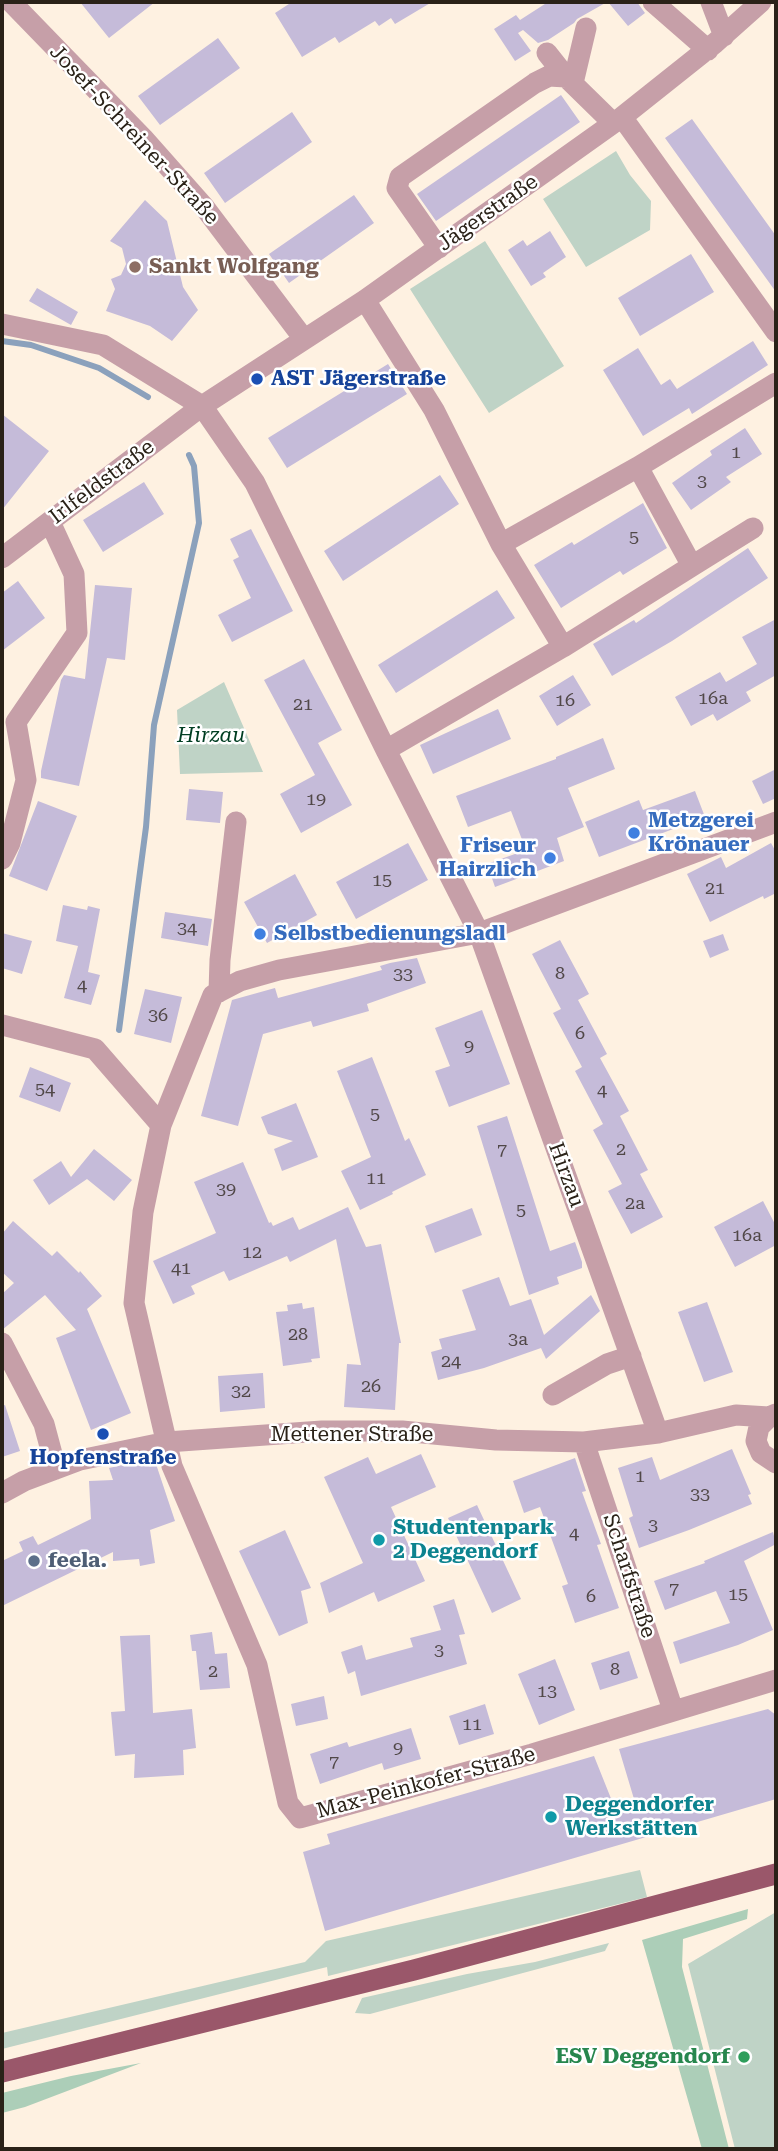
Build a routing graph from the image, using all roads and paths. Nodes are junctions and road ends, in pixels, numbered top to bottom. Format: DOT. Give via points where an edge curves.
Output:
graph roads {
  1 [pos="11,2"];
  2 [pos="653,2"];
  3 [pos="672,2"];
  4 [pos="710,2"];
  5 [pos="761,2"];
  6 [pos="586,28"];
  7 [pos="716,43"];
  8 [pos="547,53"];
  9 [pos="570,80"];
  10 [pos="617,120"];
  11 [pos="439,247"];
  12 [pos="365,300"];
  13 [pos="2,324"];
  14 [pos="776,332"];
  15 [pos="304,339"];
  16 [pos="776,383"];
  17 [pos="202,406"];
  18 [pos="638,467"];
  19 [pos="50,522"];
  20 [pos="753,528"];
  21 [pos="501,544"];
  22 [pos="2,558"];
  23 [pos="692,566"];
  24 [pos="563,647"];
  25 [pos="386,750"];
  26 [pos="236,822"];
  27 [pos="776,822"];
  28 [pos="2,859"];
  29 [pos="479,933"];
  30 [pos="219,992"];
  31 [pos="2,1026"];
  32 [pos="161,1125"];
  33 [pos="2,1343"];
  34 [pos="631,1356"];
  35 [pos="553,1395"];
  36 [pos="767,1422"];
  37 [pos="658,1433"];
  38 [pos="167,1442"];
  39 [pos="584,1442"];
  40 [pos="776,1463"];
  41 [pos="56,1469"];
  42 [pos="2,1493"];
  43 [pos="776,1680"];
  44 [pos="673,1710"];
  45 [pos="776,1874"];
  46 [pos="2,2072"];
  1 -- 15 [label="street, Josef-Schreiner-Straße" via="205,208"];
  2 -- 7 [label="street"];
  3 -- 7 [label="street"];
  4 -- 7 [label="street"];
  5 -- 7 [label="street, Jägerstraße"];
  6 -- 9 [label="street"];
  7 -- 10 [label="street, Jägerstraße"];
  8 -- 9 [label="street"];
  9 -- 10 [label="street"];
  9 -- 11 [label="street" via="549,76 535,83 400,177 397,188"];
  10 -- 11 [label="street, Jägerstraße"];
  10 -- 14 [label="street"];
  11 -- 12 [label="street, Jägerstraße"];
  12 -- 15 [label="street, Jägerstraße"];
  12 -- 21 [label="street" via="435,410"];
  13 -- 17 [label="street, Hirzau" via="103,345"];
  15 -- 17 [label="street, Jägerstraße"];
  16 -- 18 [label="street"];
  17 -- 19 [label="street, Irlfeldstraße"];
  17 -- 25 [label="street, Hirzau" via="255,483"];
  18 -- 21 [label="street"];
  18 -- 23 [label="street"];
  19 -- 22 [label="street, Irlfeldstraße"];
  19 -- 28 [label="street" via="74,574 77,633 16,722 26,780"];
  20 -- 23 [label="street"];
  21 -- 24 [label="street"];
  23 -- 24 [label="street"];
  24 -- 25 [label="street"];
  25 -- 29 [label="street, Hirzau"];
  26 -- 30 [label="street"];
  27 -- 29 [label="street"];
  29 -- 30 [label="street" via="279,970"];
  29 -- 34 [label="street, Hirzau"];
  30 -- 32 [label="street" via="213,995"];
  31 -- 32 [label="street" via="95,1049"];
  32 -- 38 [label="street" via="143,1212 134,1303"];
  33 -- 41 [label="street" via="44,1424"];
  34 -- 35 [label="street" via="607,1364"];
  34 -- 37 [label="street, Hirzau"];
  36 -- 37 [label="street, Mettener Straße" via="733,1430 710,1422"];
  36 -- 40 [label="street" via="756,1441 761,1453"];
  37 -- 39 [label="street, Mettener Straße"];
  38 -- 39 [label="street, Mettener Straße" via="323,1431"];
  38 -- 41 [label="street, Mettener Straße" via="95,1455"];
  38 -- 44 [label="street, Max-Peinkofer-Straße" via="172,1466 257,1665 288,1803 300,1818"];
  39 -- 44 [label="street, Scharfstraße"];
  41 -- 42 [label="street, Mettener Straße"];
  43 -- 44 [label="street, Max-Peinkofer-Straße"];
  45 -- 46 [label="main road"];
}
